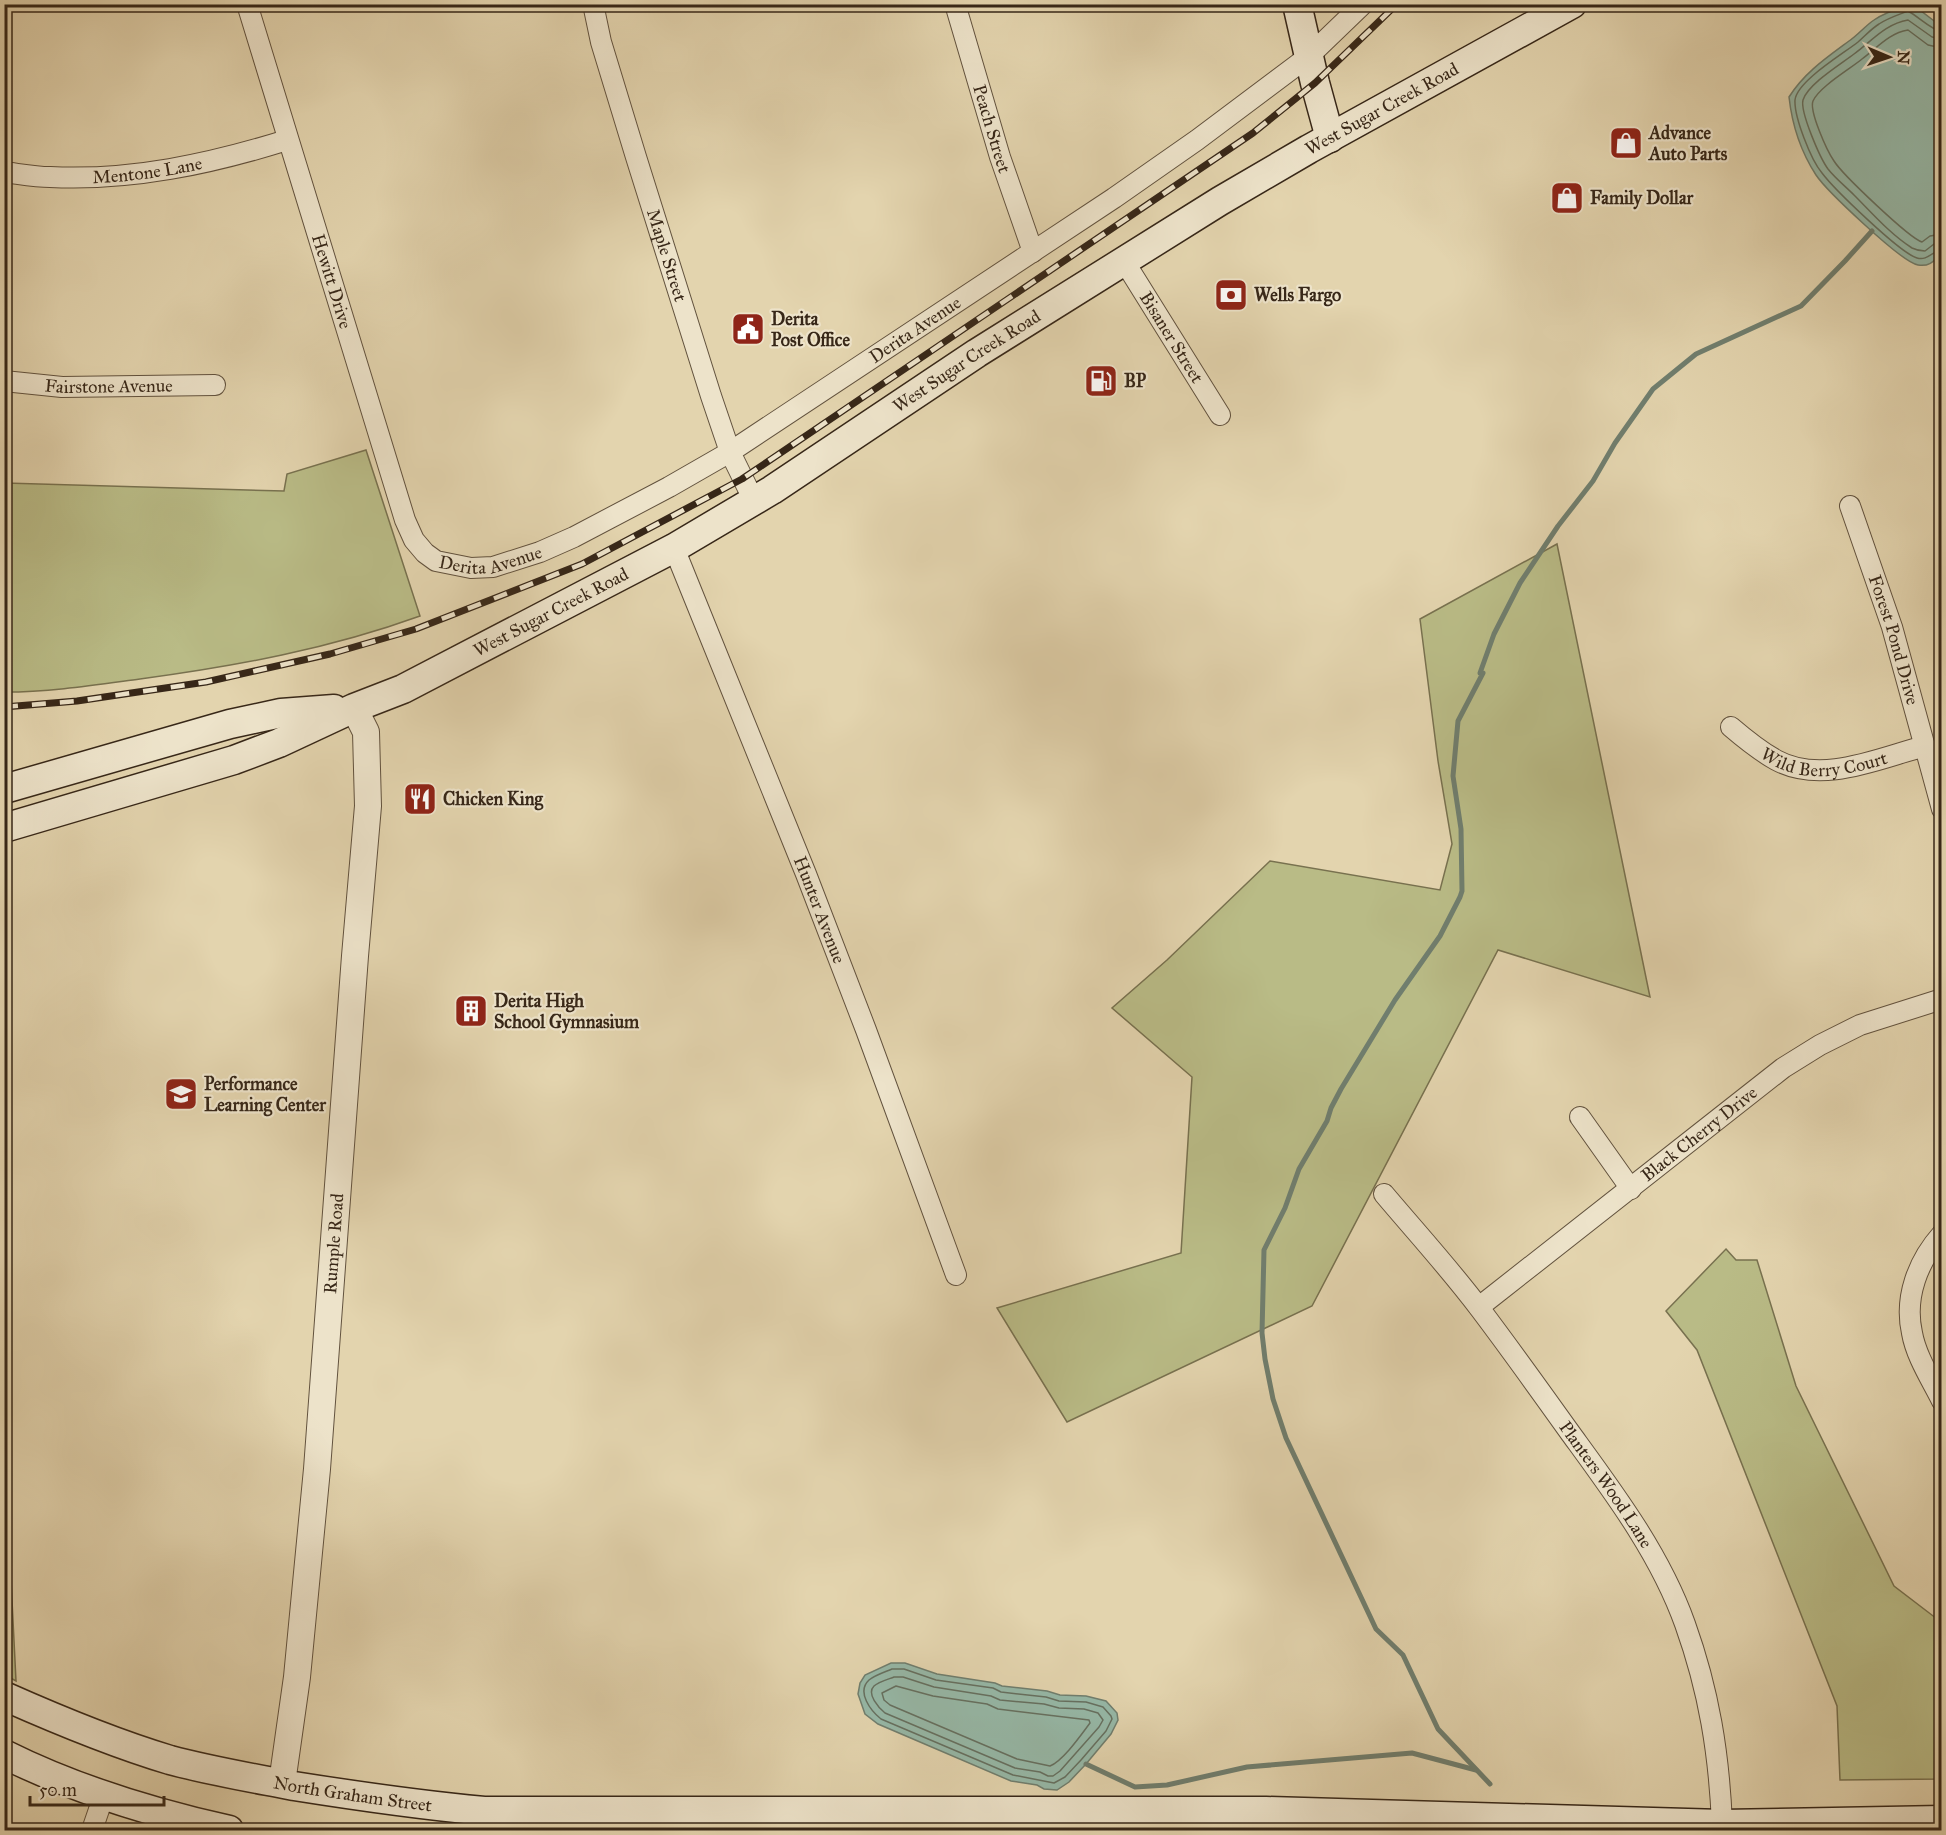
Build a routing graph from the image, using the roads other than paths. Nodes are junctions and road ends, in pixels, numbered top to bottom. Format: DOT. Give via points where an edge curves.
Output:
graph roads {
  1 [pos="247,4"];
  2 [pos="593,4"];
  3 [pos="955,4"];
  4 [pos="1297,4"];
  5 [pos="1363,4"];
  6 [pos="1572,4"];
  7 [pos="1309,56"];
  8 [pos="1330,138"];
  9 [pos="287,140"];
  10 [pos="4,172"];
  11 [pos="1033,252"];
  12 [pos="1124,261"];
  13 [pos="4,381"];
  14 [pos="214,385"];
  15 [pos="1220,415"];
  16 [pos="730,452"];
  17 [pos="754,501"];
  18 [pos="1850,506"];
  19 [pos="674,548"];
  20 [pos="425,553"];
  21 [pos="354,708"];
  22 [pos="1731,727"];
  23 [pos="1924,746"];
  24 [pos="4,789"];
  25 [pos="1941,809"];
  26 [pos="4,828"];
  27 [pos="1941,999"];
  28 [pos="1580,1117"];
  29 [pos="1631,1189"];
  30 [pos="1384,1194"];
  31 [pos="1941,1234"];
  32 [pos="956,1275"];
  33 [pos="1479,1307"];
  34 [pos="1941,1401"];
  35 [pos="4,1696"];
  36 [pos="4,1754"];
  37 [pos="282,1783"];
  38 [pos="104,1795"];
  39 [pos="443,1819"];
  40 [pos="1941,1820"];
  41 [pos="483,1821"];
  42 [pos="1722,1824"];
  43 [pos="92,1830"];
  44 [pos="229,1830"];
  1 -- 9 [label="street, Hewitt Drive"];
  2 -- 16 [label="street, Maple Street" via="636,157"];
  3 -- 11 [label="street, Peach Street"];
  4 -- 7 [label="main road"];
  5 -- 7 [label="street, Derita Avenue"];
  6 -- 8 [label="main road, West Sugar Creek Road"];
  7 -- 8 [label="main road"];
  7 -- 11 [label="street, Derita Avenue" via="1197,140"];
  8 -- 12 [label="main road, West Sugar Creek Road"];
  9 -- 10 [label="street, Mentone Lane" via="190,167 140,173 49,177"];
  9 -- 20 [label="street, Hewitt Drive" via="397,499 414,540"];
  11 -- 16 [label="street, Derita Avenue"];
  12 -- 15 [label="street, Bisaner Street"];
  12 -- 17 [label="main road, West Sugar Creek Road"];
  13 -- 14 [label="street, Fairstone Avenue" via="62,387"];
  16 -- 17 [label="street, Maple Street"];
  16 -- 20 [label="street, Derita Avenue" via="600,524 513,562 471,568 436,561"];
  17 -- 19 [label="main road, West Sugar Creek Road"];
  18 -- 23 [label="street, Forest Pond Drive" via="1892,627"];
  19 -- 21 [label="main road, West Sugar Creek Road" via="403,689"];
  19 -- 32 [label="street, Hunter Avenue" via="806,874"];
  21 -- 24 [label="main road, West Sugar Creek Road" via="281,713 230,724"];
  21 -- 26 [label="main road, West Sugar Creek Road" via="234,760"];
  21 -- 37 [label="street, Rumple Road" via="366,732 369,806 316,1469 297,1677"];
  22 -- 23 [label="street, Wild Berry Court" via="1777,761 1819,770 1858,765"];
  23 -- 25 [label="street, Forest Pond Drive"];
  27 -- 29 [label="street, Black Cherry Drive" via="1860,1025 1820,1045 1783,1068"];
  28 -- 29 [label="street"];
  29 -- 33 [label="street, Black Cherry Drive"];
  30 -- 33 [label="street, Planters Wood Lane"];
  31 -- 34 [label="street" via="1922,1262 1912,1287 1910,1314 1916,1346"];
  33 -- 42 [label="street, Planters Wood Lane" via="1616,1495 1666,1581 1701,1672 1712,1717"];
  35 -- 37 [label="main road, North Graham Street" via="62,1722 169,1760"];
  36 -- 38 [label="main road"];
  37 -- 39 [label="main road, North Graham Street" via="356,1796"];
  38 -- 43 [label="street"];
  38 -- 44 [label="main road"];
  39 -- 41 [label="main road, North Graham Street"];
  40 -- 42 [label="main road, North Graham Street"];
  41 -- 42 [label="main road, North Graham Street" via="1266,1811"];
}
